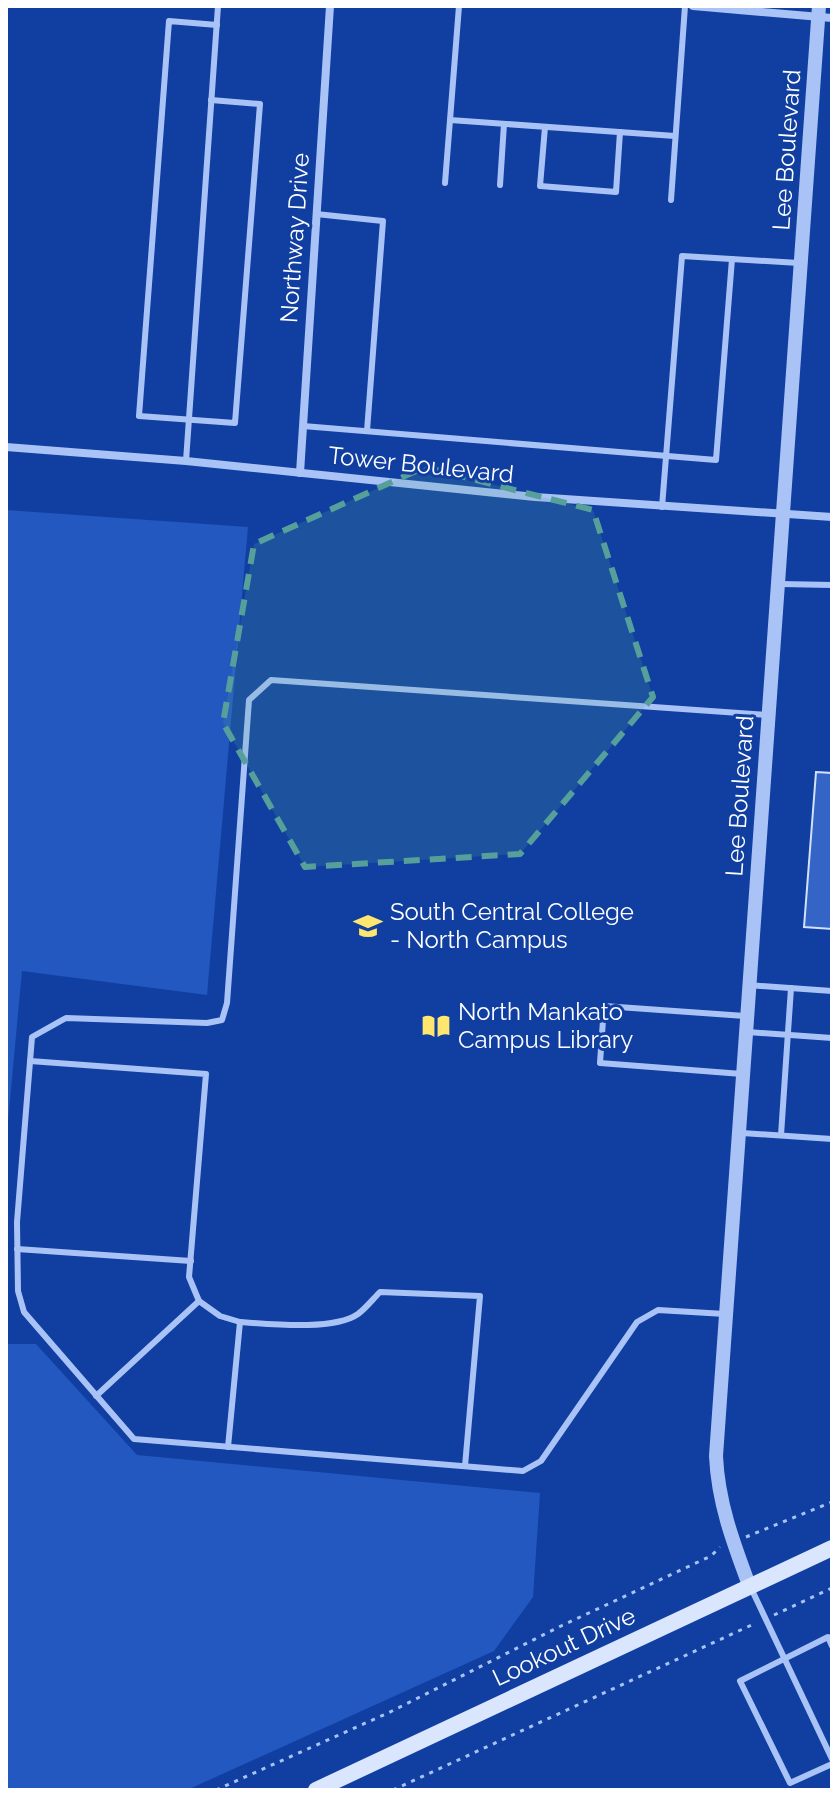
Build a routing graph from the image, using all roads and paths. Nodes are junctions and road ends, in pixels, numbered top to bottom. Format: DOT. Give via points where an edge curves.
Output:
graph roads {
  1 [pos="218,6"];
  2 [pos="330,6"];
  3 [pos="459,6"];
  4 [pos="685,6"];
  5 [pos="693,6"];
  6 [pos="823,14"];
  7 [pos="217,25"];
  8 [pos="211,100"];
  9 [pos="450,120"];
  10 [pos="504,124"];
  11 [pos="545,127"];
  12 [pos="620,132"];
  13 [pos="675,136"];
  14 [pos="445,183"];
  15 [pos="500,185"];
  16 [pos="671,200"];
  17 [pos="316,214"];
  18 [pos="732,259"];
  19 [pos="800,263"];
  20 [pos="188,420"];
  21 [pos="303,426"];
  22 [pos="367,431"];
  23 [pos="6,447"];
  24 [pos="666,456"];
  25 [pos="186,461"];
  26 [pos="300,473"];
  27 [pos="662,507"];
  28 [pos="781,516"];
  29 [pos="832,517"];
  30 [pos="777,584"];
  31 [pos="832,585"];
  32 [pos="767,715"];
  33 [pos="748,985"];
  34 [pos="791,988"];
  35 [pos="832,991"];
  36 [pos="746,1016"];
  37 [pos="745,1032"];
  38 [pos="787,1035"];
  39 [pos="832,1038"];
  40 [pos="30,1061"];
  41 [pos="742,1074"];
  42 [pos="738,1133"];
  43 [pos="781,1135"];
  44 [pos="832,1139"];
  45 [pos="6,1221"];
  46 [pos="17,1222"];
  47 [pos="17,1249"];
  48 [pos="191,1261"];
  49 [pos="199,1301"];
  50 [pos="725,1314"];
  51 [pos="240,1322"];
  52 [pos="96,1396"];
  53 [pos="228,1447"];
  54 [pos="465,1466"];
  55 [pos="832,1502"];
  56 [pos="732,1541"];
  57 [pos="832,1548"];
  58 [pos="749,1585"];
  59 [pos="832,1588"];
  60 [pos="766,1618"];
  61 [pos="832,1646"];
  62 [pos="784,1660"];
  63 [pos="832,1761"];
  64 [pos="216,1790"];
  65 [pos="316,1790"];
  66 [pos="393,1790"];
  1 -- 7 [label="lane"];
  2 -- 17 [label="street, Northway Drive"];
  3 -- 9 [label="lane"];
  4 -- 13 [label="lane"];
  5 -- 6 [label="street"];
  6 -- 19 [label="street, Lee Boulevard"];
  7 -- 8 [label="lane"];
  7 -- 20 [label="lane" via="169,21 139,416"];
  8 -- 20 [label="lane"];
  8 -- 20 [label="lane" via="260,104 235,423"];
  9 -- 10 [label="lane"];
  9 -- 14 [label="lane"];
  10 -- 11 [label="lane"];
  10 -- 15 [label="lane"];
  11 -- 12 [label="lane"];
  11 -- 12 [label="lane" via="540,186 616,192"];
  12 -- 13 [label="lane"];
  13 -- 16 [label="lane"];
  17 -- 21 [label="street, Northway Drive"];
  17 -- 22 [label="lane" via="383,221"];
  18 -- 19 [label="lane"];
  18 -- 24 [label="lane" via="682,256"];
  18 -- 24 [label="lane" via="716,460"];
  19 -- 28 [label="street, Lee Boulevard"];
  20 -- 25 [label="lane"];
  21 -- 22 [label="lane"];
  21 -- 26 [label="street, Northway Drive"];
  22 -- 24 [label="lane"];
  23 -- 25 [label="street, Tower Boulevard"];
  24 -- 27 [label="lane"];
  25 -- 26 [label="street, Tower Boulevard"];
  26 -- 27 [label="street, Tower Boulevard"];
  27 -- 28 [label="street, Tower Boulevard"];
  28 -- 29 [label="street, Tower Boulevard"];
  28 -- 30 [label="street, Lee Boulevard"];
  30 -- 31 [label="lane"];
  30 -- 32 [label="street, Lee Boulevard"];
  32 -- 33 [label="street, Lee Boulevard"];
  32 -- 40 [label="lane" via="271,680 249,700 222,1020 66,1018 32,1037"];
  33 -- 34 [label="lane"];
  33 -- 36 [label="street, Lee Boulevard"];
  34 -- 35 [label="lane"];
  34 -- 38 [label="lane"];
  36 -- 37 [label="street, Lee Boulevard"];
  36 -- 41 [label="lane" via="604,1006 600,1063"];
  37 -- 38 [label="lane"];
  37 -- 41 [label="street, Lee Boulevard"];
  38 -- 39 [label="lane"];
  38 -- 43 [label="lane"];
  40 -- 46 [label="lane"];
  40 -- 48 [label="lane" via="206,1074"];
  41 -- 42 [label="street, Lee Boulevard"];
  42 -- 43 [label="lane"];
  42 -- 50 [label="street, Lee Boulevard"];
  43 -- 44 [label="lane"];
  45 -- 46 [label="lane"];
  46 -- 47 [label="lane"];
  47 -- 48 [label="lane"];
  47 -- 52 [label="lane" via="24,1312"];
  48 -- 49 [label="lane" via="189,1277"];
  49 -- 51 [label="lane"];
  49 -- 52 [label="lane"];
  50 -- 54 [label="lane" via="658,1310 637,1322 541,1461 523,1471"];
  50 -- 56 [label="street, Lee Boulevard" via="716,1456 717,1487"];
  51 -- 53 [label="lane"];
  51 -- 54 [label="lane" via="292,1326 334,1321 357,1315 380,1292 480,1296"];
  52 -- 53 [label="lane" via="134,1439"];
  53 -- 54 [label="lane"];
  55 -- 56 [label="path"];
  56 -- 58 [label="street, Lee Boulevard"];
  56 -- 64 [label="path" via="711,1556 388,1713"];
  57 -- 58 [label="main road, Lookout Drive"];
  58 -- 60 [label="lane"];
  58 -- 65 [label="main road, Lookout Drive"];
  59 -- 60 [label="path"];
  60 -- 62 [label="lane"];
  60 -- 66 [label="path"];
  61 -- 62 [label="lane" via="828,1637"];
  62 -- 63 [label="lane"];
  62 -- 63 [label="lane" via="740,1681 790,1783"];
}
